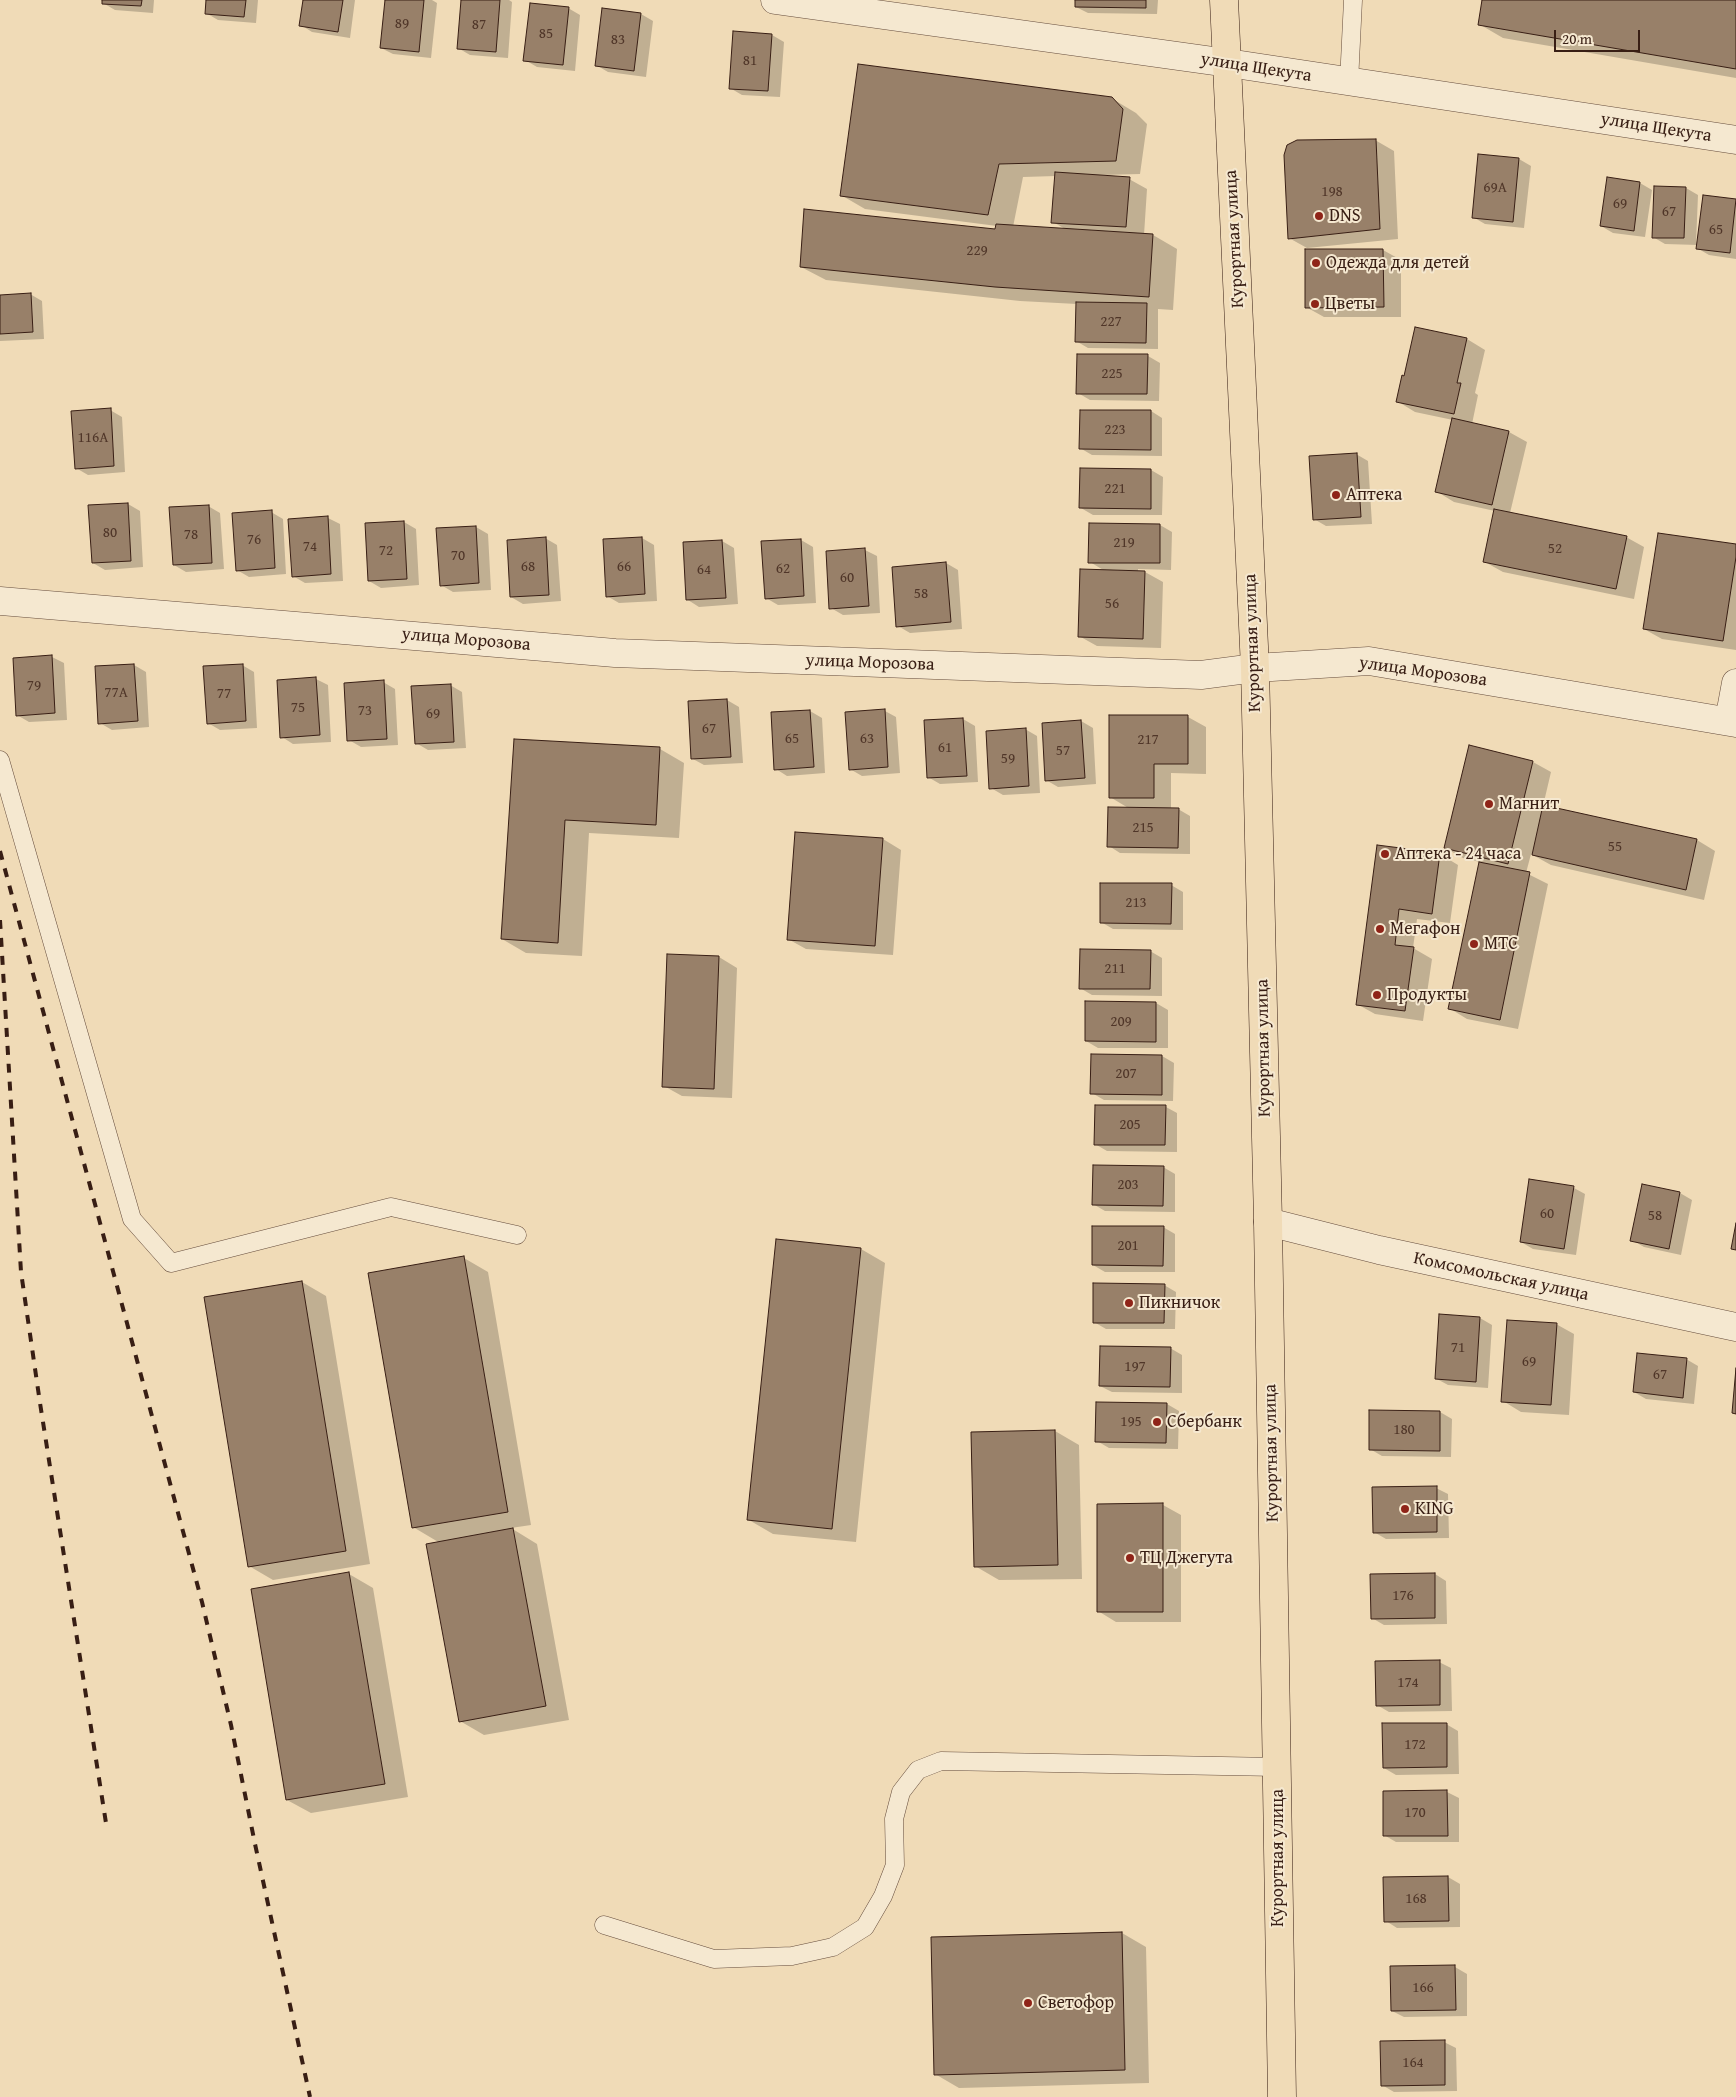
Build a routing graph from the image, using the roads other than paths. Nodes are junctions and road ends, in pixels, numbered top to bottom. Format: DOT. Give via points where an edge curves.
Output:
graph roads {
  1 [pos="775,0"];
  2 [pos="1224,0"];
  3 [pos="1353,0"];
  4 [pos="1228,63"];
  5 [pos="1349,82"];
  6 [pos="1736,140"];
  7 [pos="0,601"];
  8 [pos="1255,668"];
  9 [pos="1736,682"];
  10 [pos="1732,722"];
  11 [pos="0,760"];
  12 [pos="1268,1222"];
  13 [pos="517,1235"];
  14 [pos="1736,1327"];
  15 [pos="1278,1767"];
  16 [pos="604,1925"];
  17 [pos="1282,2097"];
  1 -- 4 [label="street, улица Щекута"];
  2 -- 4 [label="main road, Курортная улица"];
  3 -- 5 [label="lane"];
  4 -- 5 [label="street, улица Щекута"];
  4 -- 8 [label="main road, Курортная улица"];
  5 -- 6 [label="street, улица Щекута"];
  7 -- 8 [label="street, улица Морозова" via="615,653 1201,675"];
  8 -- 10 [label="street, улица Морозова" via="1369,661"];
  8 -- 12 [label="main road, Курортная улица"];
  9 -- 10 [label="street"];
  11 -- 13 [label="lane" via="132,1219 171,1263 391,1206"];
  12 -- 14 [label="street, Комсомольская улица" via="1379,1250"];
  12 -- 15 [label="main road, Курортная улица"];
  15 -- 16 [label="lane" via="941,1761 918,1770 901,1792 894,1819 895,1865 866,1927 833,1946 792,1956 714,1959"];
  15 -- 17 [label="main road, Курортная улица" via="1276,1822"];
}
